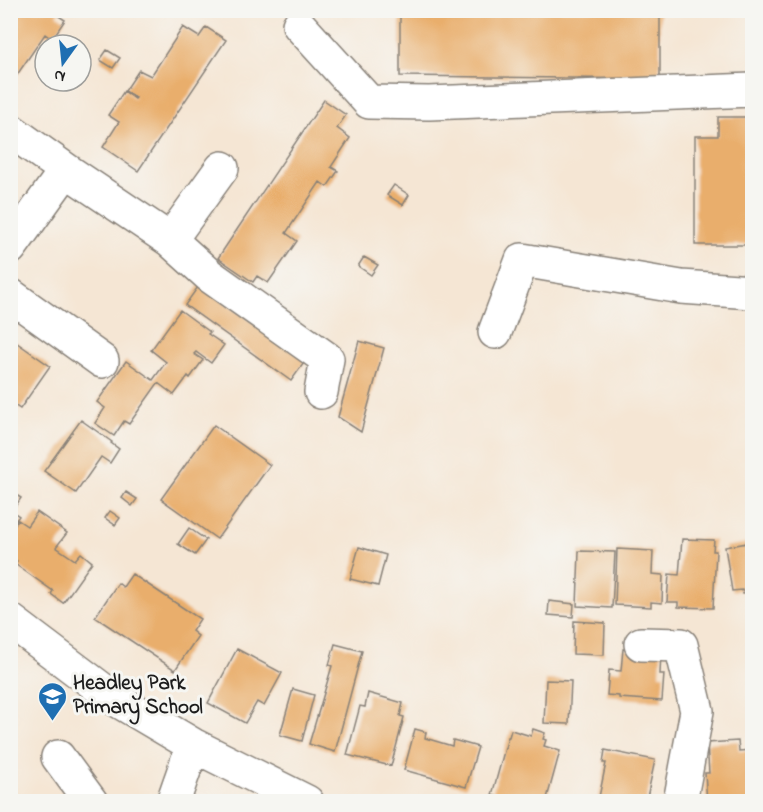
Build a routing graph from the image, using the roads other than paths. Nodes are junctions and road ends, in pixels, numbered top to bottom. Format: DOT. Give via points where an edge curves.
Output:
graph roads {
  1 [pos="299,25"];
  2 [pos="753,90"];
  3 [pos="10,130"];
  4 [pos="222,168"];
  5 [pos="66,170"];
  6 [pos="170,240"];
  7 [pos="10,248"];
  8 [pos="753,292"];
  9 [pos="10,295"];
  10 [pos="495,332"];
  11 [pos="102,361"];
  12 [pos="321,392"];
  13 [pos="10,620"];
  14 [pos="641,644"];
  15 [pos="193,745"];
  16 [pos="58,757"];
  17 [pos="91,801"];
  18 [pos="173,801"];
  19 [pos="307,801"];
  20 [pos="680,801"];
  1 -- 2 [label="street" via="369,102"];
  3 -- 5 [label="street"];
  4 -- 6 [label="street"];
  5 -- 6 [label="street"];
  5 -- 7 [label="street"];
  6 -- 12 [label="street" via="210,276 327,360"];
  8 -- 10 [label="street" via="681,287 522,260"];
  9 -- 11 [label="street"];
  13 -- 15 [label="street" via="112,697"];
  14 -- 20 [label="street" via="681,645 697,711"];
  15 -- 18 [label="street"];
  15 -- 19 [label="street"];
  16 -- 17 [label="street"];
}
